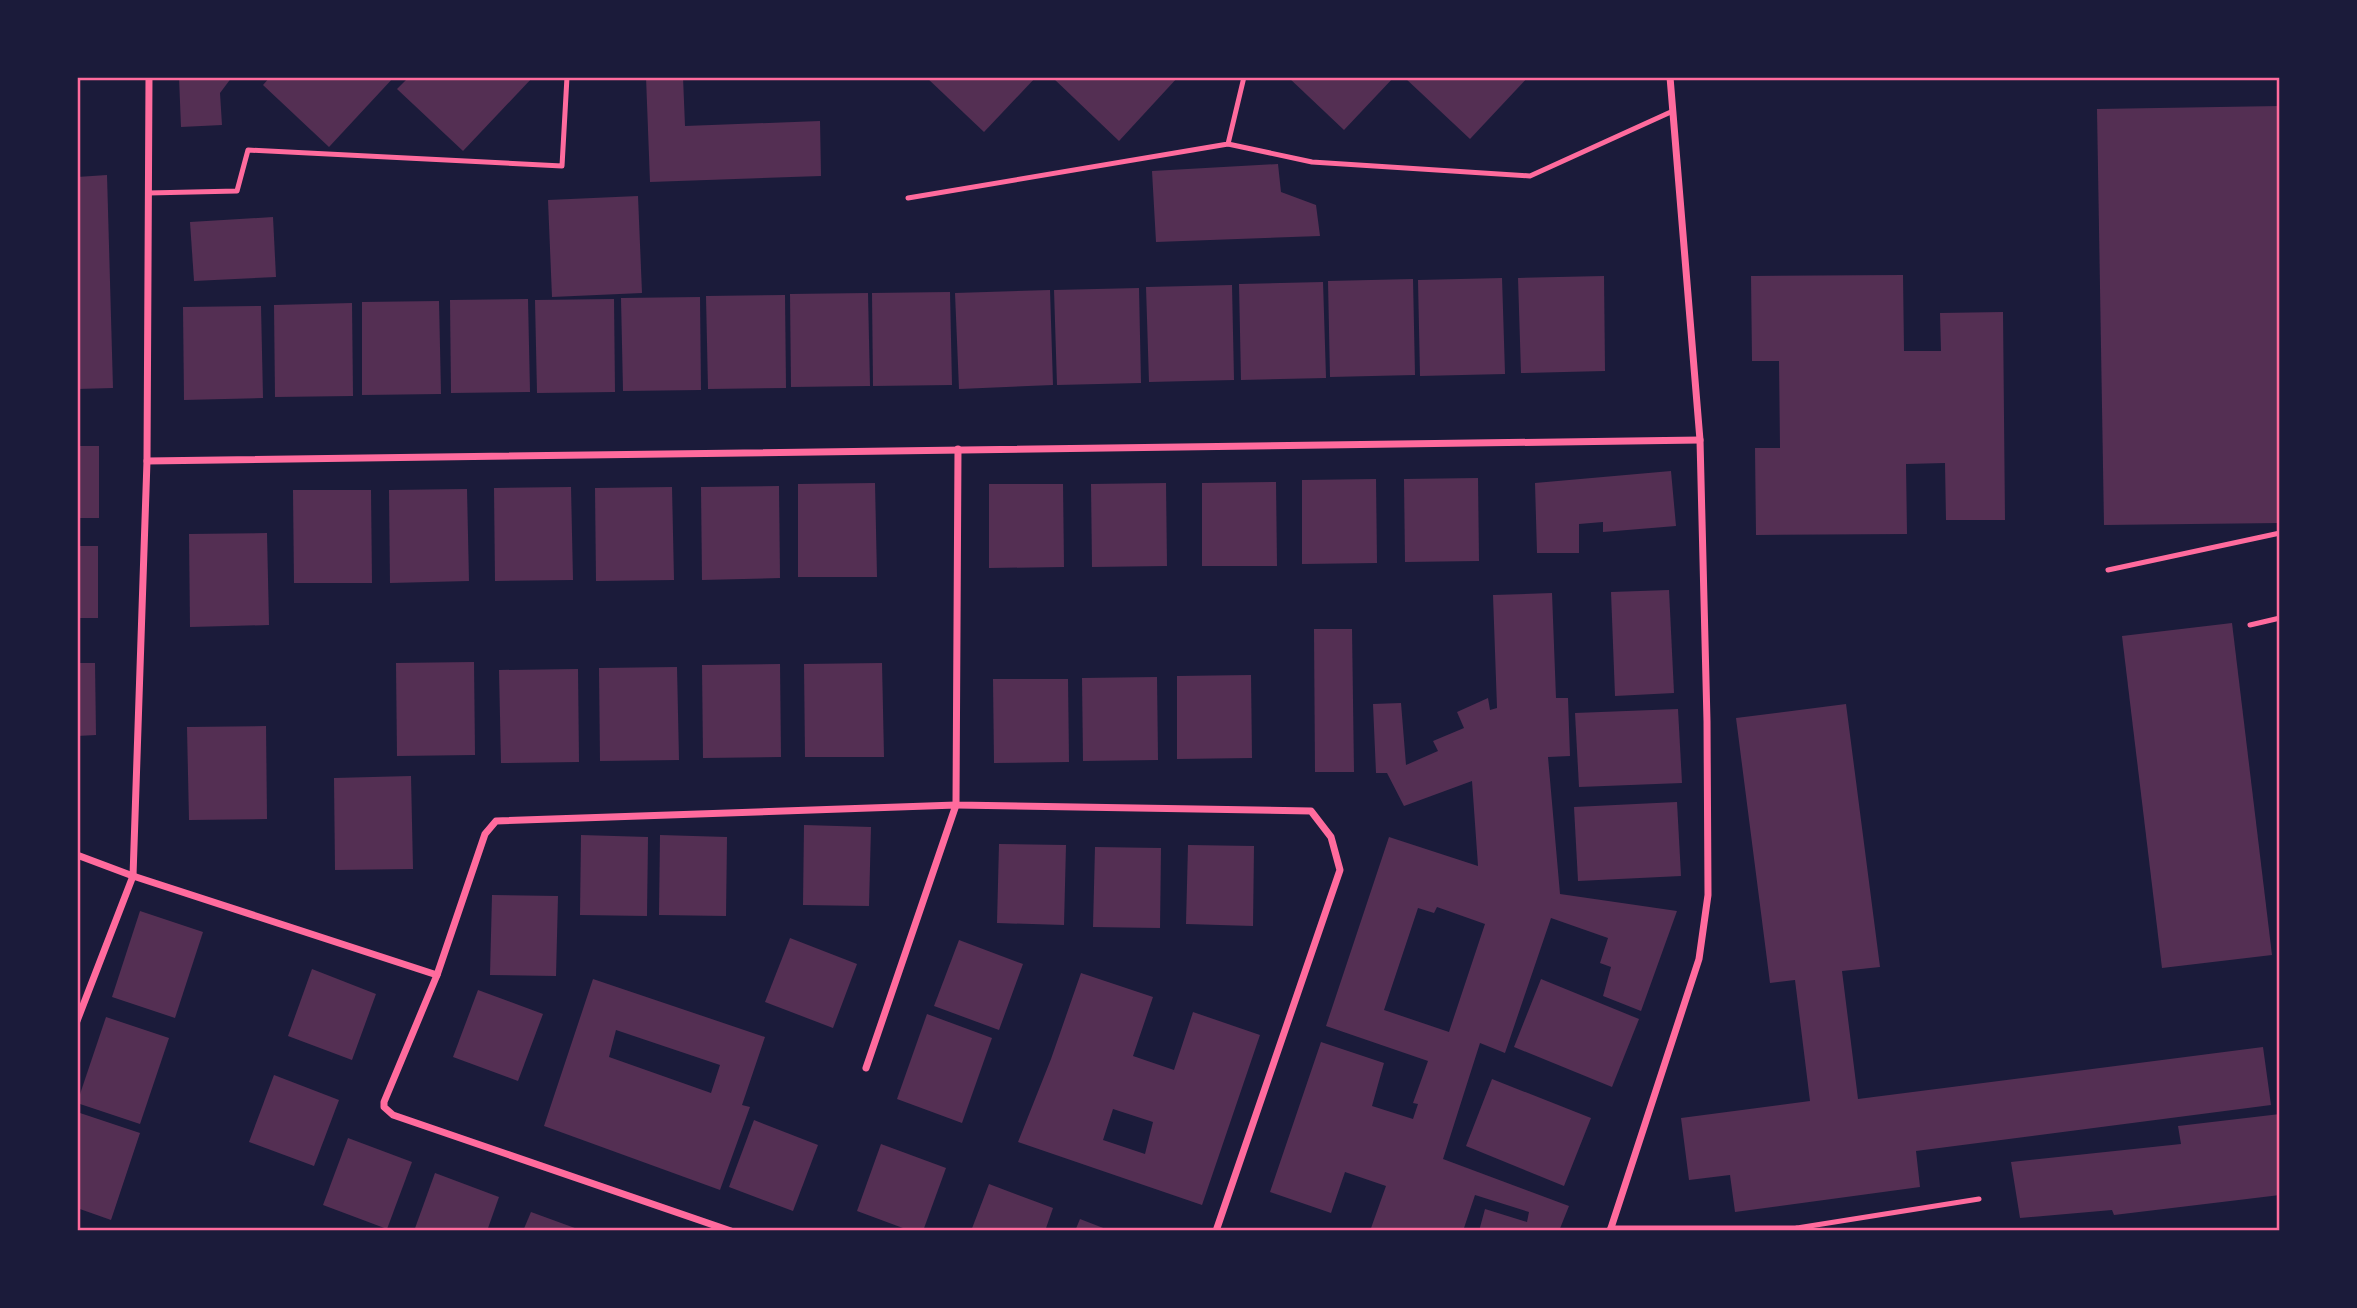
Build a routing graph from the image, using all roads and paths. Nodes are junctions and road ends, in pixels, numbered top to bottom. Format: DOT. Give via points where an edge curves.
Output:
graph roads {
  1 [pos="149,77"];
  2 [pos="567,77"];
  3 [pos="1244,77"];
  4 [pos="1670,77"];
  5 [pos="1673,111"];
  6 [pos="1228,144"];
  7 [pos="148,193"];
  8 [pos="908,198"];
  9 [pos="1700,440"];
  10 [pos="958,449"];
  11 [pos="147,461"];
  12 [pos="2280,533"];
  13 [pos="2108,570"];
  14 [pos="2280,618"];
  15 [pos="2250,625"];
  16 [pos="956,805"];
  17 [pos="77,855"];
  18 [pos="133,876"];
  19 [pos="437,975"];
  20 [pos="77,1021"];
  21 [pos="866,1068"];
  22 [pos="1979,1199"];
  23 [pos="1798,1229"];
  24 [pos="1610,1230"];
  25 [pos="731,1231"];
  26 [pos="1216,1231"];
  1 -- 7 [label="street"];
  2 -- 7 [label="lane" via="562,166 248,150 237,191"];
  3 -- 6 [label="lane"];
  4 -- 5 [label="street"];
  5 -- 6 [label="lane" via="1530,176 1312,162"];
  5 -- 9 [label="street"];
  6 -- 8 [label="lane"];
  7 -- 11 [label="street"];
  9 -- 10 [label="street"];
  9 -- 24 [label="street" via="1708,895 1699,959"];
  10 -- 11 [label="street"];
  10 -- 16 [label="street"];
  11 -- 18 [label="street"];
  12 -- 13 [label="lane"];
  14 -- 15 [label="lane"];
  16 -- 19 [label="street" via="496,821 485,834"];
  16 -- 21 [label="street"];
  16 -- 26 [label="street" via="1311,811 1331,837 1340,870"];
  17 -- 18 [label="street"];
  18 -- 19 [label="street"];
  18 -- 20 [label="street"];
  19 -- 25 [label="street" via="384,1102 393,1115"];
  22 -- 23 [label="lane"];
  23 -- 24 [label="lane"];
}
